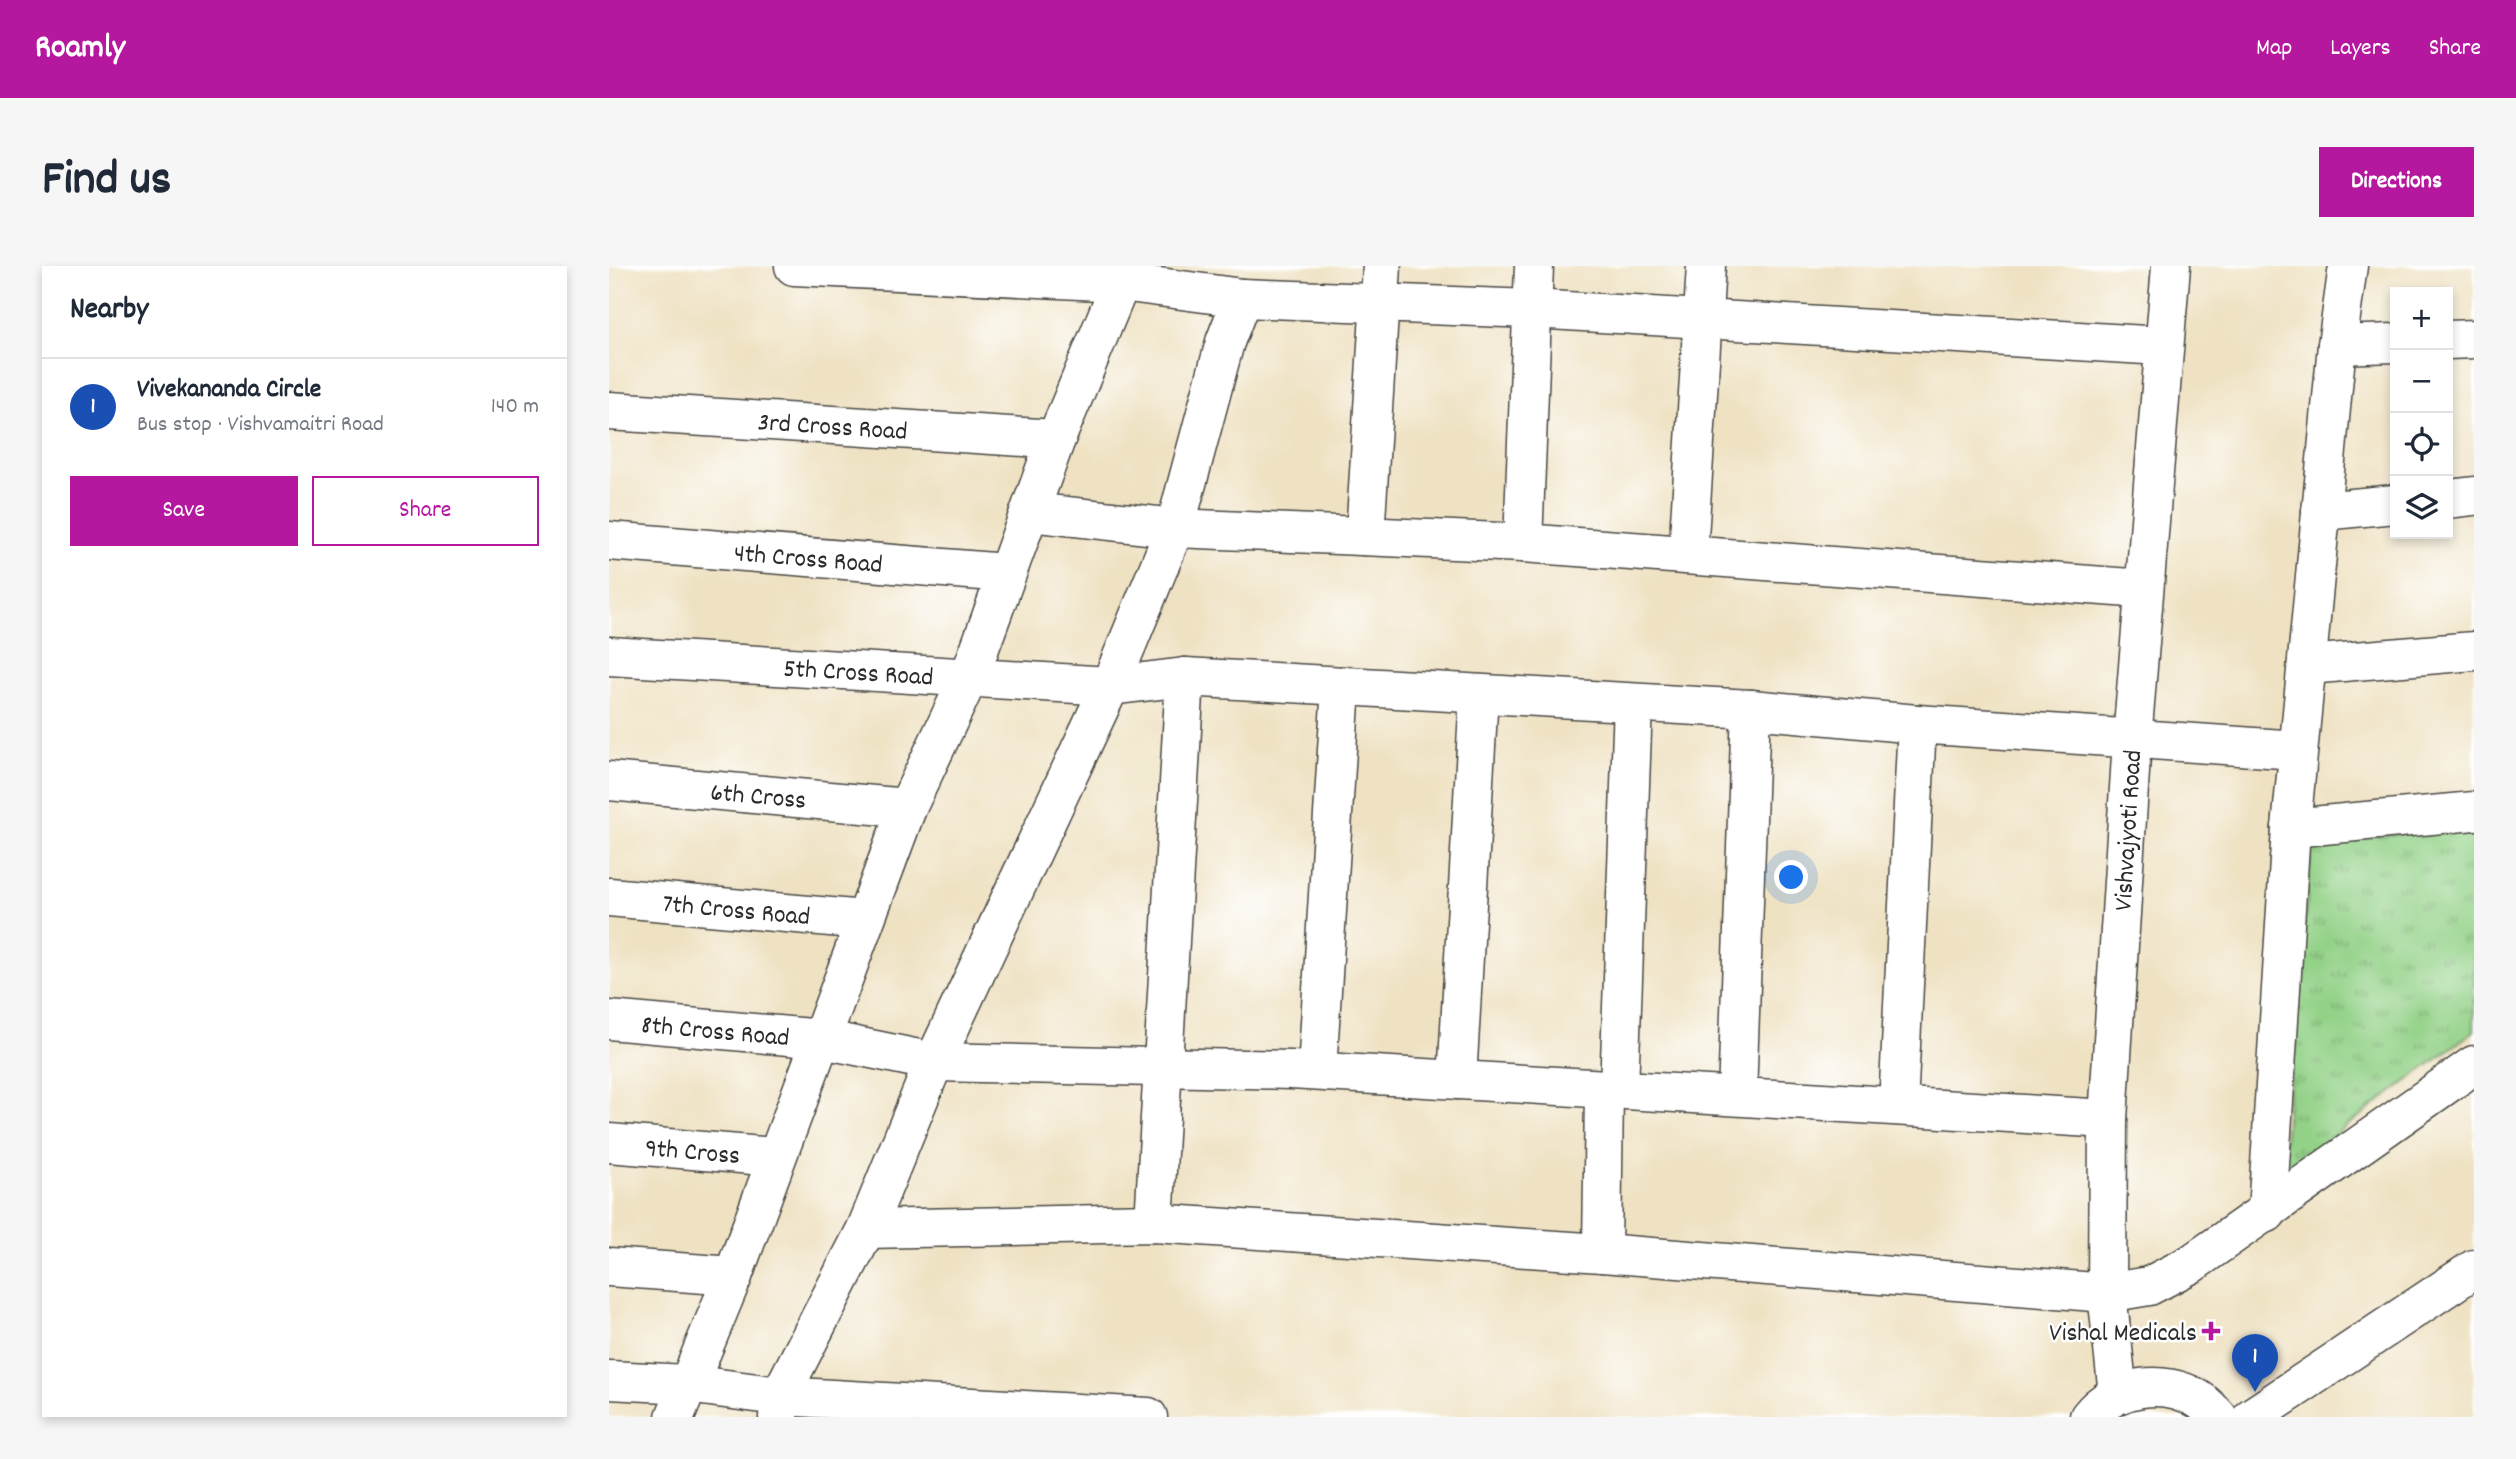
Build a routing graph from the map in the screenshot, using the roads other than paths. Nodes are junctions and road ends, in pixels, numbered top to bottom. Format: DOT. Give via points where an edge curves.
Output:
graph roads {
  1 [pos="794,266"];
  2 [pos="1383,266"];
  3 [pos="1534,266"];
  4 [pos="1706,266"];
  5 [pos="2171,266"];
  6 [pos="2348,266"];
  7 [pos="1123,274"];
  8 [pos="1242,298"];
  9 [pos="1382,304"];
  10 [pos="1532,309"];
  11 [pos="1702,319"];
  12 [pos="2474,339"];
  13 [pos="2453,341"];
  14 [pos="2390,343"];
  15 [pos="2337,345"];
  16 [pos="2163,346"];
  17 [pos="609,411"];
  18 [pos="1056,439"];
  19 [pos="2474,496"];
  20 [pos="2453,498"];
  21 [pos="2390,504"];
  22 [pos="2321,511"];
  23 [pos="1030,512"];
  24 [pos="1175,528"];
  25 [pos="1365,536"];
  26 [pos="609,541"];
  27 [pos="1523,543"];
  28 [pos="1688,554"];
  29 [pos="1006,573"];
  30 [pos="2144,589"];
  31 [pos="2474,651"];
  32 [pos="609,656"];
  33 [pos="2307,665"];
  34 [pos="970,675"];
  35 [pos="1185,677"];
  36 [pos="1110,686"];
  37 [pos="1341,686"];
  38 [pos="1479,694"];
  39 [pos="1633,703"];
  40 [pos="1751,709"];
  41 [pos="1917,724"];
  42 [pos="2132,740"];
  43 [pos="2298,750"];
  44 [pos="609,781"];
  45 [pos="907,808"];
  46 [pos="2474,811"];
  47 [pos="2291,828"];
  48 [pos="609,897"];
  49 [pos="864,920"];
  50 [pos="609,1020"];
  51 [pos="822,1039"];
  52 [pos="934,1062"];
  53 [pos="1161,1065"];
  54 [pos="2474,1065"];
  55 [pos="1317,1071"];
  56 [pos="1457,1080"];
  57 [pos="1611,1089"];
  58 [pos="1737,1096"];
  59 [pos="1898,1106"];
  60 [pos="2108,1119"];
  61 [pos="609,1143"];
  62 [pos="775,1157"];
  63 [pos="2267,1213"];
  64 [pos="1154,1223"];
  65 [pos="866,1229"];
  66 [pos="1602,1252"];
  67 [pos="609,1267"];
  68 [pos="2474,1269"];
  69 [pos="733,1276"];
  70 [pos="2107,1293"];
  71 [pos="609,1380"];
  72 [pos="2119,1394"];
  73 [pos="681,1401"];
  74 [pos="779,1407"];
  75 [pos="1132,1416"];
  76 [pos="2089,1417"];
  77 [pos="2218,1417"];
  78 [pos="2252,1417"];
  1 -- 7 [label="street"];
  2 -- 9 [label="street"];
  3 -- 10 [label="street"];
  4 -- 11 [label="street"];
  5 -- 16 [label="street, Vishvajyoti Road"];
  6 -- 15 [label="street"];
  7 -- 8 [label="street"];
  7 -- 18 [label="street"];
  8 -- 9 [label="street"];
  8 -- 24 [label="street" via="1225,342"];
  9 -- 10 [label="street"];
  9 -- 25 [label="street"];
  10 -- 11 [label="street"];
  10 -- 27 [label="street"];
  11 -- 16 [label="street"];
  11 -- 28 [label="street"];
  12 -- 13 [label="street"];
  14 -- 15 [label="street"];
  15 -- 22 [label="street"];
  16 -- 30 [label="street, Vishvajyoti Road"];
  17 -- 18 [label="street, 3rd Cross Road"];
  18 -- 23 [label="street"];
  19 -- 20 [label="street"];
  21 -- 22 [label="street"];
  22 -- 33 [label="street"];
  23 -- 24 [label="street"];
  23 -- 29 [label="street"];
  24 -- 25 [label="street"];
  24 -- 36 [label="street"];
  25 -- 27 [label="street"];
  26 -- 29 [label="street, 4th Cross Road"];
  27 -- 28 [label="street"];
  28 -- 30 [label="street"];
  29 -- 34 [label="street"];
  30 -- 42 [label="street, Vishvajyoti Road"];
  31 -- 33 [label="street"];
  32 -- 34 [label="street, 5th Cross Road"];
  33 -- 43 [label="street"];
  34 -- 36 [label="street, 5th Cross Road"];
  34 -- 45 [label="street"];
  35 -- 36 [label="street, 5th Cross Road"];
  35 -- 37 [label="street, 5th Cross Road"];
  35 -- 53 [label="street"];
  36 -- 52 [label="street"];
  37 -- 38 [label="street, 5th Cross Road"];
  37 -- 55 [label="street"];
  38 -- 39 [label="street, 5th Cross Road"];
  38 -- 56 [label="street"];
  39 -- 40 [label="street, 5th Cross Road"];
  39 -- 57 [label="street"];
  40 -- 41 [label="street, 5th Cross Road"];
  40 -- 58 [label="street"];
  41 -- 42 [label="street, 5th Cross Road"];
  41 -- 59 [label="street"];
  42 -- 43 [label="street, 5th Cross Road"];
  42 -- 60 [label="street, Vishvajyoti Road"];
  43 -- 47 [label="street"];
  44 -- 45 [label="street, 6th Cross"];
  45 -- 49 [label="street"];
  46 -- 47 [label="street"];
  47 -- 63 [label="street"];
  48 -- 49 [label="street, 7th Cross Road"];
  49 -- 51 [label="street"];
  50 -- 51 [label="street, 8th Cross Road"];
  51 -- 52 [label="street, 8th Cross Road"];
  51 -- 62 [label="street"];
  52 -- 53 [label="street, 8th Cross Road"];
  52 -- 65 [label="street"];
  53 -- 55 [label="street, 8th Cross Road"];
  53 -- 64 [label="street"];
  54 -- 63 [label="street"];
  55 -- 56 [label="street, 8th Cross Road"];
  56 -- 57 [label="street, 8th Cross Road"];
  57 -- 58 [label="street, 8th Cross Road"];
  57 -- 66 [label="street"];
  58 -- 59 [label="street, 8th Cross Road"];
  59 -- 60 [label="street, 8th Cross Road"];
  60 -- 70 [label="street, Vishvajyoti Road"];
  61 -- 62 [label="street, 9th Cross"];
  62 -- 69 [label="street"];
  63 -- 70 [label="street" via="2149,1286"];
  64 -- 65 [label="street"];
  64 -- 66 [label="street"];
  65 -- 74 [label="street"];
  66 -- 70 [label="street"];
  67 -- 69 [label="street"];
  68 -- 78 [label="street"];
  69 -- 73 [label="street"];
  70 -- 72 [label="street, Vishvajyoti Road"];
  71 -- 73 [label="street"];
  72 -- 76 [label="street"];
  72 -- 77 [label="street" via="2145,1387 2172,1388 2198,1399"];
  73 -- 74 [label="street"];
  74 -- 75 [label="street"];
}
